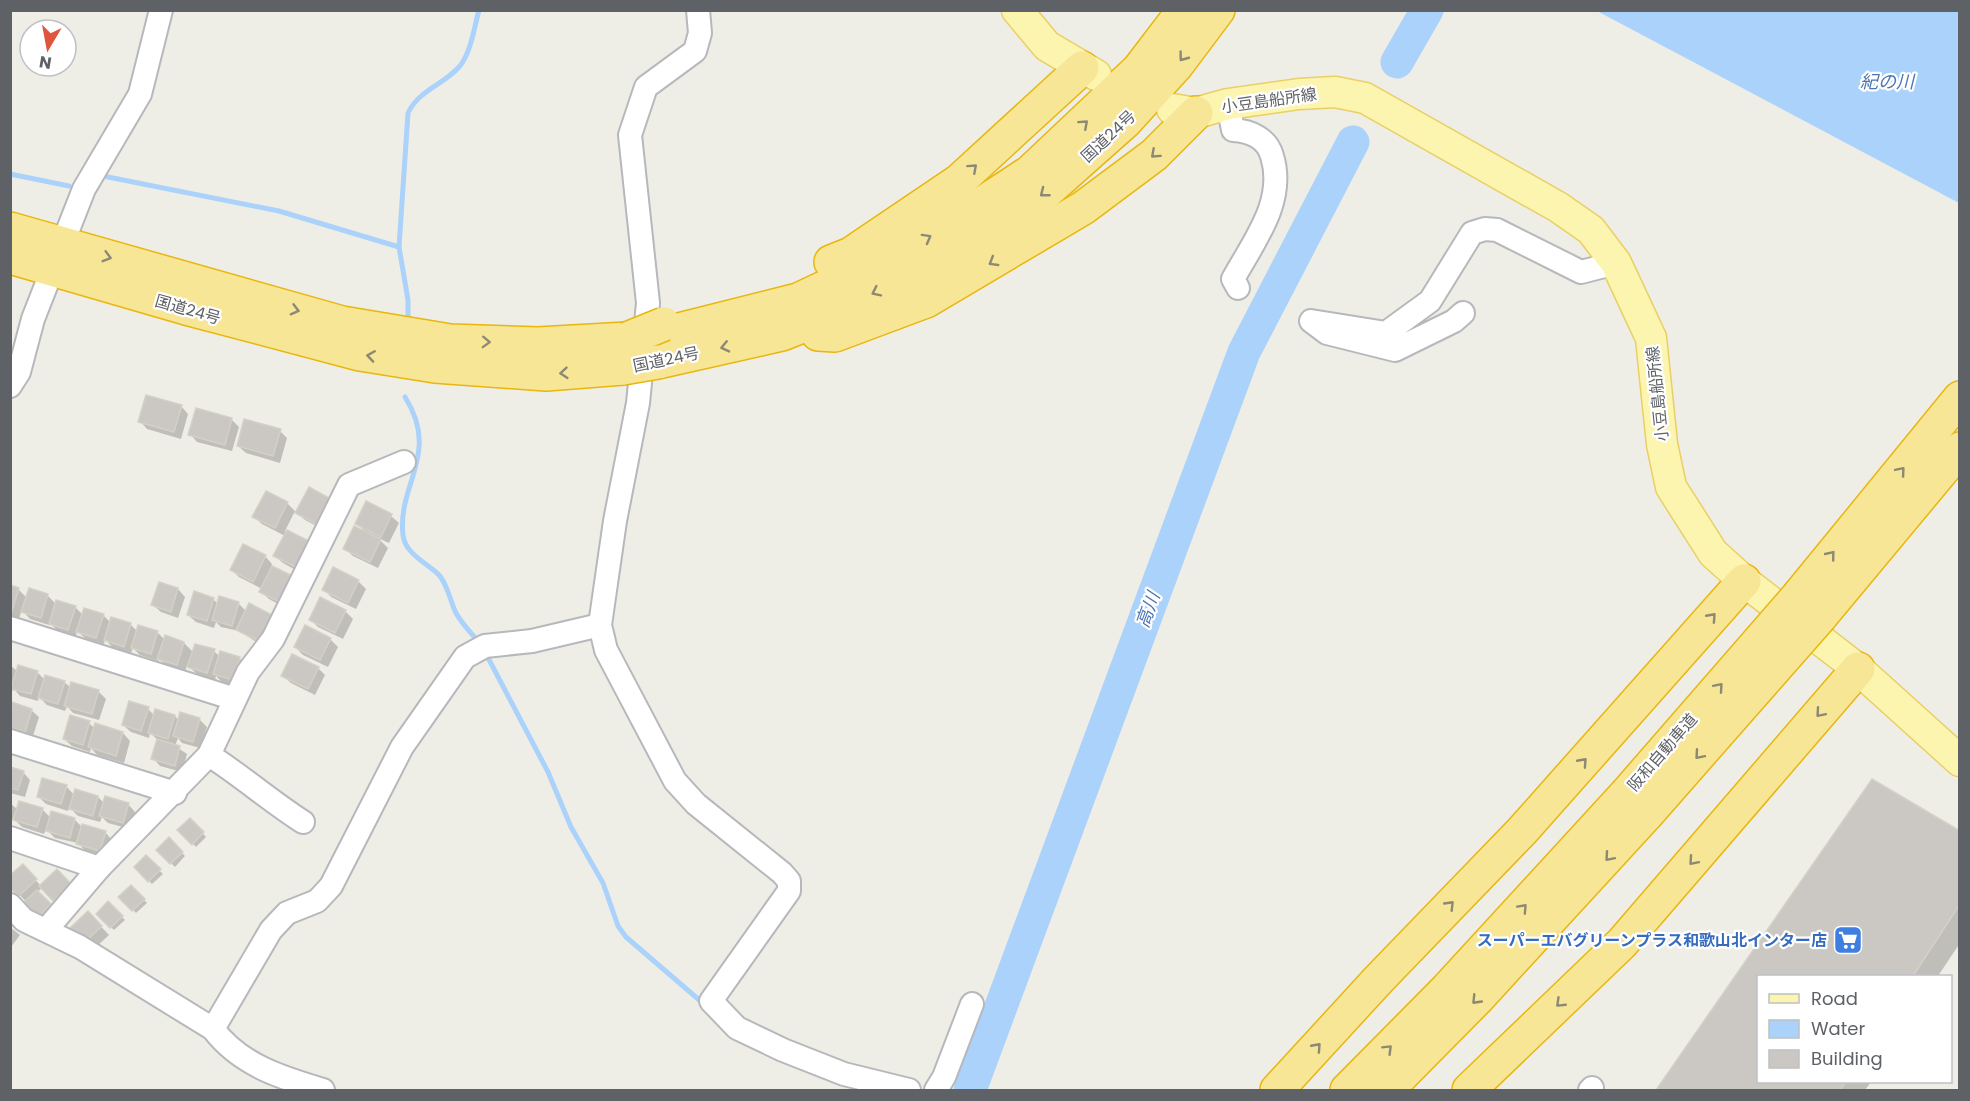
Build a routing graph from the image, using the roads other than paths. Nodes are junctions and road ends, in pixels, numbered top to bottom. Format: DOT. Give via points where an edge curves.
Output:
graph roads {
  1 [pos="160,10"];
  2 [pos="698,10"];
  3 [pos="1017,10"];
  4 [pos="1184,10"];
  5 [pos="1218,10"];
  6 [pos="1089,71"];
  7 [pos="1228,104"];
  8 [pos="1184,111"];
  9 [pos="10,229"];
  10 [pos="10,257"];
  11 [pos="58,257"];
  12 [pos="1616,263"];
  13 [pos="1238,288"];
  14 [pos="809,310"];
  15 [pos="1463,313"];
  16 [pos="662,340"];
  17 [pos="10,386"];
  18 [pos="1959,398"];
  19 [pos="1959,449"];
  20 [pos="404,462"];
  21 [pos="1744,581"];
  22 [pos="1810,605"];
  23 [pos="600,625"];
  24 [pos="10,628"];
  25 [pos="1858,669"];
  26 [pos="235,699"];
  27 [pos="10,741"];
  28 [pos="208,755"];
  29 [pos="1959,761"];
  30 [pos="175,793"];
  31 [pos="1637,804"];
  32 [pos="303,822"];
  33 [pos="10,838"];
  34 [pos="99,868"];
  35 [pos="10,904"];
  36 [pos="46,930"];
  37 [pos="972,1004"];
  38 [pos="213,1029"];
  39 [pos="323,1090"];
  40 [pos="909,1090"];
  41 [pos="936,1090"];
  42 [pos="1277,1090"];
  43 [pos="1347,1090"];
  44 [pos="1387,1090"];
  45 [pos="1469,1090"];
  1 -- 11 [label="street" via="140,94 84,189"];
  2 -- 23 [label="street" via="699,33 694,51 646,87 630,135 648,303 638,403"];
  3 -- 6 [label="main road" via="1047,46"];
  14 -- 4 [label="highway, 国道24号, one-way" via="1030,172 1139,69"];
  5 -- 14 [label="highway, 国道24号, one-way" via="1176,66 1126,121 1045,193 959,252"];
  14 -- 6 [label="highway, one-way" via="851,254 959,181"];
  7 -- 8 [label="main road, 小豆島船所線"];
  7 -- 12 [label="main road, 小豆島船所線" via="1311,93 1335,92 1365,98 1558,207 1591,230"];
  7 -- 13 [label="street" via="1233,130 1251,131 1270,149 1277,171 1270,213 1233,279"];
  8 -- 14 [label="highway, one-way" via="1154,155 1083,208 926,302"];
  9 -- 11 [label="highway, 国道24号"];
  10 -- 11 [label="highway, 国道24号"];
  11 -- 16 [label="highway, 国道24号, bridge" via="342,323 450,341 538,344 625,353"];
  11 -- 17 [label="street"];
  12 -- 15 [label="street" via="1581,272 1497,230 1485,229 1472,233 1430,301 1386,333 1311,321 1327,333 1395,350"];
  12 -- 21 [label="main road, 小豆島船所線" via="1651,338 1662,444 1671,487 1713,552"];
  14 -- 16 [label="highway, 国道24号" via="750,304"];
  14 -- 16 [label="highway, 国道24号, one-way" via="782,334"];
  22 -- 18 [label="highway, 阪和自動車道, one-way" via="1863,516"];
  19 -- 22 [label="highway, 阪和自動車道" via="1881,544"];
  20 -- 26 [label="street" via="349,485 273,639 248,672"];
  21 -- 25 [label="main road, 小豆島船所線"];
  42 -- 21 [label="highway, one-way" via="1522,831"];
  22 -- 31 [label="highway, 阪和自動車道, bridge"];
  23 -- 38 [label="street" via="532,641 482,647 465,657 402,747 331,886 317,901 287,913 271,930"];
  23 -- 40 [label="street" via="606,650 675,781 696,804 789,881 789,891 711,1001 737,1028 783,1050 844,1074"];
  24 -- 26 [label="street"];
  25 -- 29 [label="main road, 小豆島船所線"];
  25 -- 45 [label="highway, one-way" via="1622,943"];
  26 -- 28 [label="street"];
  27 -- 30 [label="street"];
  28 -- 30 [label="street"];
  28 -- 32 [label="street"];
  30 -- 34 [label="street"];
  43 -- 31 [label="highway, 阪和自動車道, one-way" via="1470,964"];
  31 -- 44 [label="highway, 阪和自動車道, one-way" via="1485,991"];
  33 -- 34 [label="street"];
  34 -- 36 [label="street"];
  35 -- 36 [label="street" via="24,920"];
  36 -- 38 [label="street" via="89,952"];
  37 -- 41 [label="street"];
  38 -- 39 [label="street" via="224,1044 271,1074"];
}
